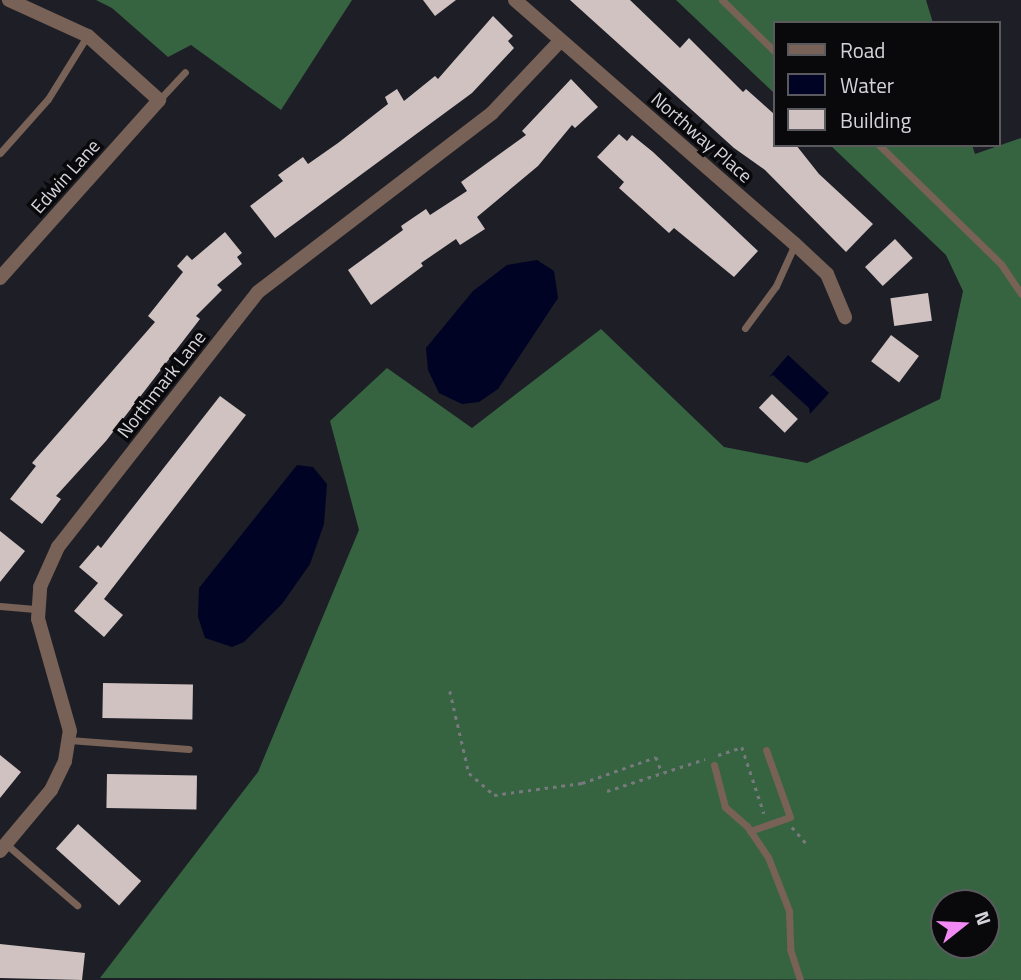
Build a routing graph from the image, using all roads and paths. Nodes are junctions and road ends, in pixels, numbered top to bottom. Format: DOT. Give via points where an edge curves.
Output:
graph roads {
  1 [pos="2,0"];
  2 [pos="9,0"];
  3 [pos="515,0"];
  4 [pos="722,0"];
  5 [pos="0,6"];
  6 [pos="88,36"];
  7 [pos="560,41"];
  8 [pos="772,49"];
  9 [pos="185,72"];
  10 [pos="159,100"];
  11 [pos="881,147"];
  12 [pos="0,153"];
  13 [pos="796,244"];
  14 [pos="0,278"];
  15 [pos="1021,294"];
  16 [pos="845,317"];
  17 [pos="745,328"];
  18 [pos="0,606"];
  19 [pos="39,609"];
  20 [pos="450,691"];
  21 [pos="68,740"];
  22 [pos="189,749"];
  23 [pos="766,750"];
  24 [pos="714,765"];
  25 [pos="662,773"];
  26 [pos="750,831"];
  27 [pos="2,845"];
  28 [pos="76,905"];
  29 [pos="800,980"];
  1 -- 5 [label="street"];
  2 -- 6 [label="street"];
  3 -- 7 [label="street, Northway Place"];
  4 -- 8 [label="lane"];
  6 -- 10 [label="street"];
  6 -- 12 [label="lane" via="48,99"];
  7 -- 13 [label="street, Northway Place"];
  7 -- 19 [label="street, Northmark Lane" via="492,113 258,292 58,547 40,587"];
  9 -- 10 [label="lane"];
  10 -- 14 [label="street, Edwin Lane"];
  11 -- 15 [label="lane" via="1001,264"];
  13 -- 16 [label="street, Northway Place" via="827,274"];
  13 -- 17 [label="lane" via="776,286"];
  18 -- 19 [label="lane"];
  19 -- 21 [label="street, Northmark Lane"];
  20 -- 25 [label="path" via="469,773 494,795 582,783 656,757"];
  21 -- 22 [label="lane"];
  21 -- 27 [label="street, Northmark Lane" via="65,761 51,790"];
  23 -- 26 [label="lane" via="790,817"];
  24 -- 26 [label="lane" via="725,807"];
  26 -- 29 [label="lane" via="768,857 789,911 790,949"];
  27 -- 28 [label="lane"];
}
